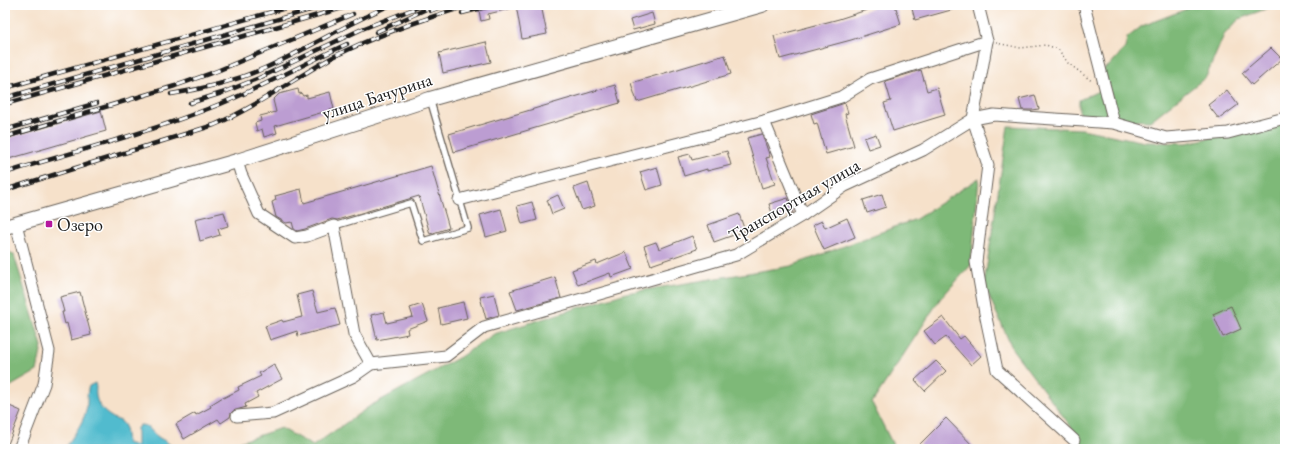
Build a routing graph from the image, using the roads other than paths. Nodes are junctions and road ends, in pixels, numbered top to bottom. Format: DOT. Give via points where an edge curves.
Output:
graph roads {
  1 [pos="762,5"];
  2 [pos="978,5"];
  3 [pos="1084,5"];
  4 [pos="987,41"];
  5 [pos="430,99"];
  6 [pos="1285,118"];
  7 [pos="974,119"];
  8 [pos="764,121"];
  9 [pos="1114,123"];
  10 [pos="237,161"];
  11 [pos="459,200"];
  12 [pos="803,216"];
  13 [pos="10,226"];
  14 [pos="334,226"];
  15 [pos="371,364"];
  16 [pos="237,416"];
  17 [pos="1074,440"];
  18 [pos="19,449"];
  1 -- 5 [label="street, улица Бачурина"];
  2 -- 4 [label="street"];
  3 -- 9 [label="street"];
  4 -- 7 [label="street"];
  4 -- 8 [label="street" via="870,79 841,97"];
  5 -- 10 [label="street, улица Бачурина"];
  5 -- 11 [label="lane"];
  6 -- 9 [label="street, Транспортная улица" via="1228,133 1166,138"];
  7 -- 9 [label="street, Транспортная улица" via="994,115"];
  7 -- 12 [label="street, Транспортная улица" via="923,150 845,186"];
  7 -- 17 [label="street" via="988,165 976,262 997,370"];
  8 -- 11 [label="street"];
  8 -- 12 [label="street"];
  10 -- 13 [label="street, улица Бачурина"];
  10 -- 14 [label="street" via="259,214 295,238"];
  11 -- 14 [label="lane" via="468,228 423,241 411,203"];
  12 -- 15 [label="street, Транспортная улица" via="736,255 484,327 446,356"];
  13 -- 18 [label="street" via="49,351 44,384"];
  14 -- 15 [label="street" via="354,334"];
  15 -- 16 [label="street, Транспортная улица" via="354,376 272,413"];
}
